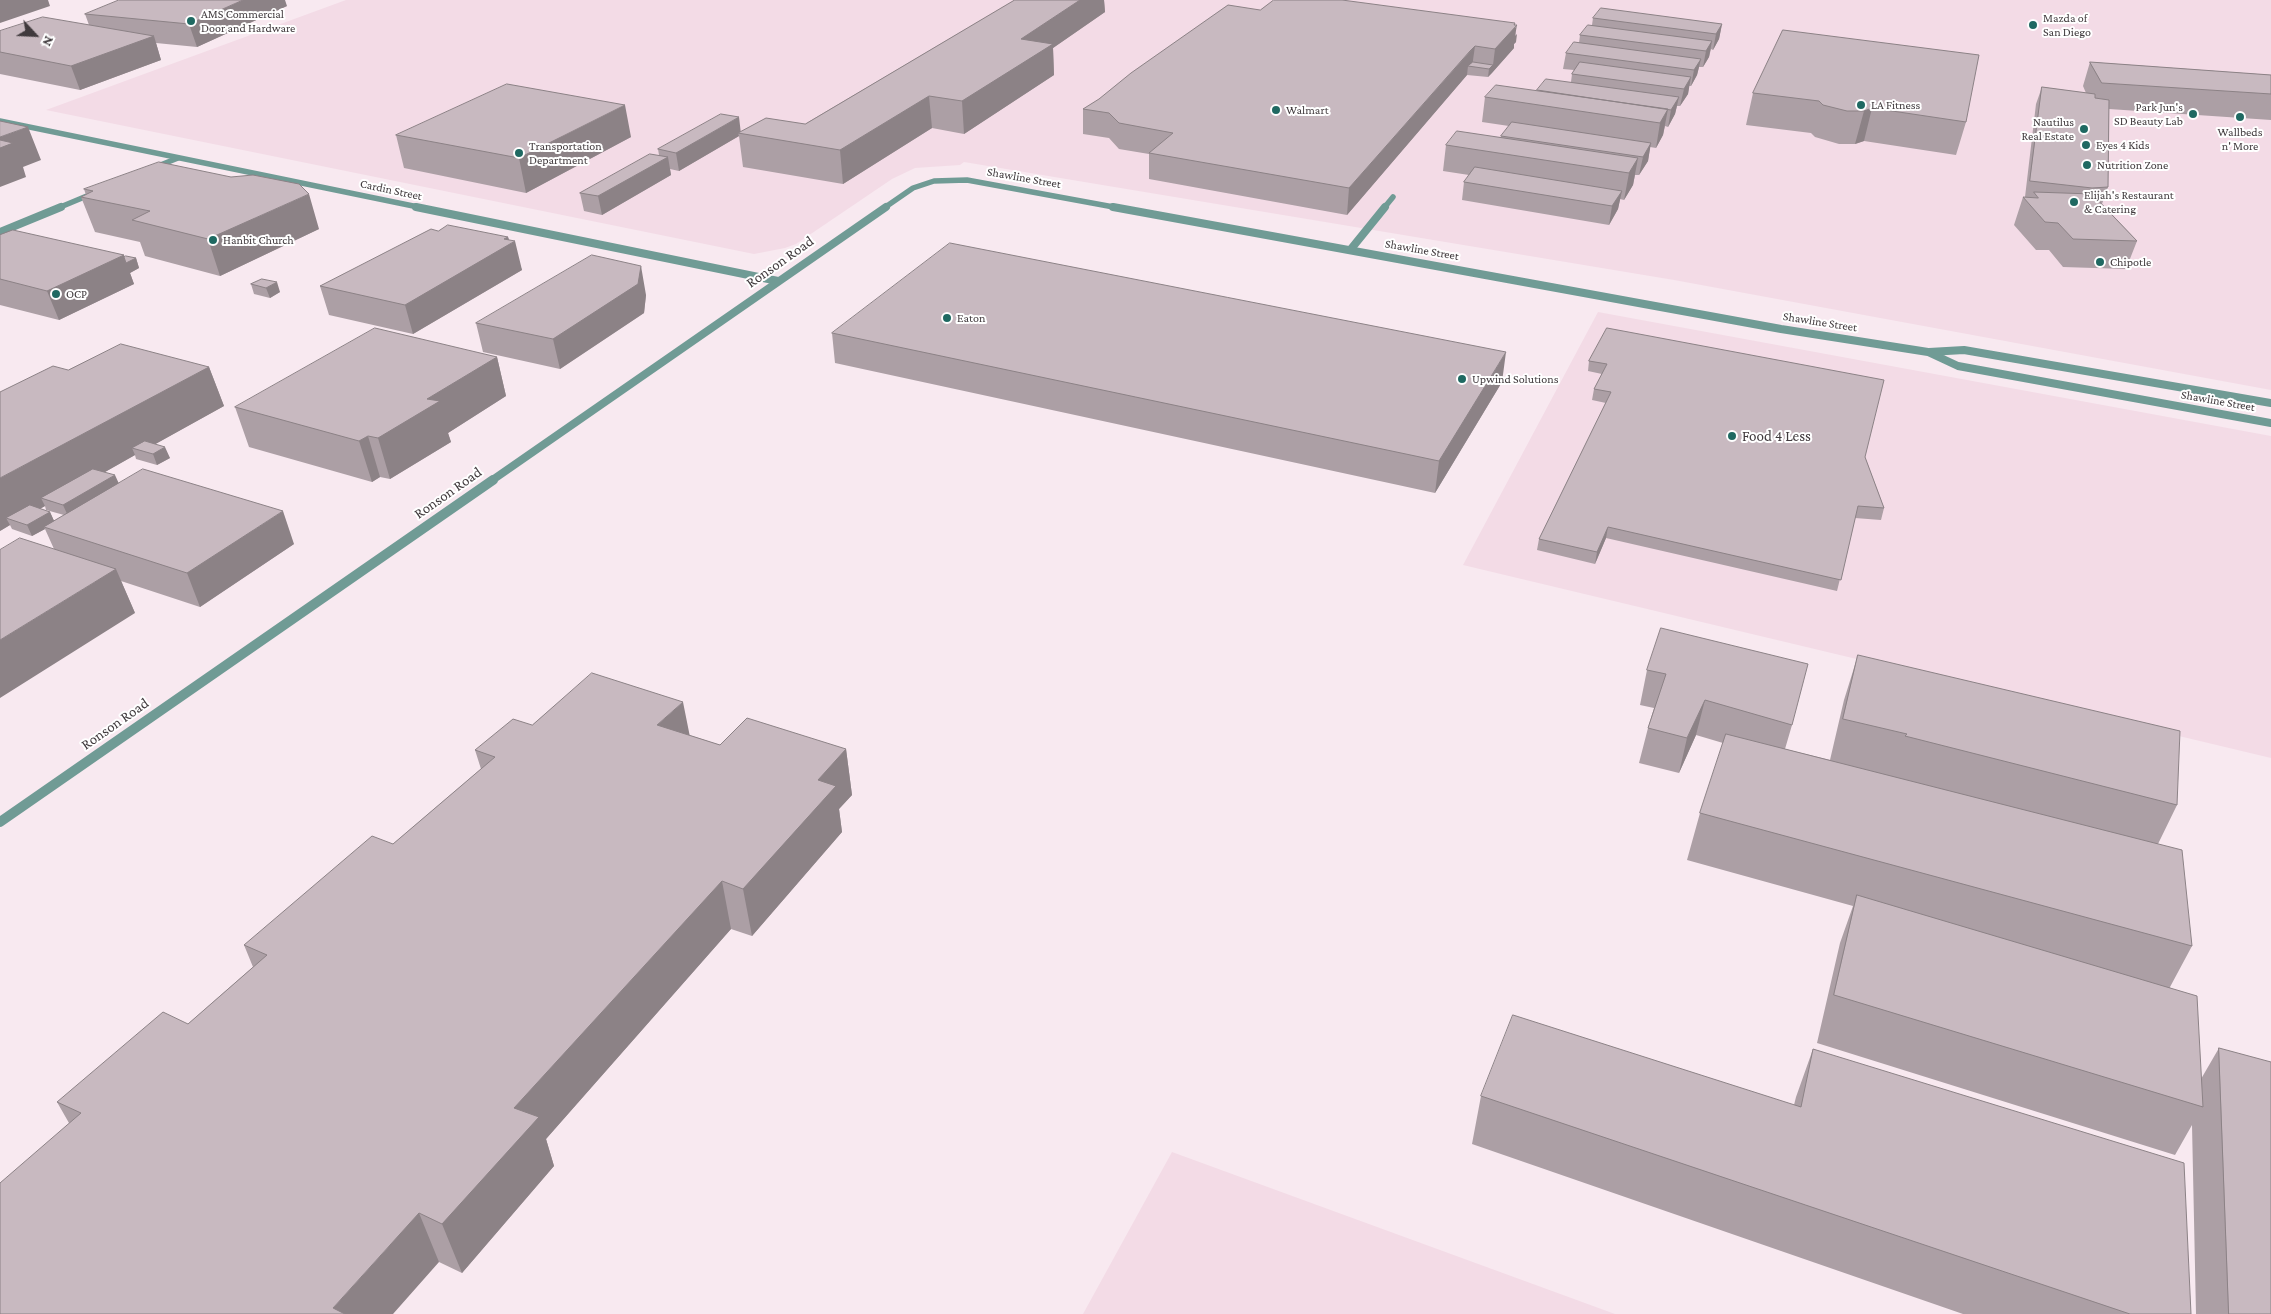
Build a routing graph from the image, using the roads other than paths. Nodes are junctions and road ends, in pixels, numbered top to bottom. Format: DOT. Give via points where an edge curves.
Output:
graph roads {
  1 [pos="0,121"];
  2 [pos="178,158"];
  3 [pos="147,170"];
  4 [pos="913,188"];
  5 [pos="98,191"];
  6 [pos="1393,197"];
  7 [pos="0,232"];
  8 [pos="1351,249"];
  9 [pos="778,282"];
  10 [pos="1928,352"];
  11 [pos="2271,403"];
  12 [pos="2271,423"];
  13 [pos="0,822"];
  1 -- 2 [label="street, Cardin Street"];
  2 -- 3 [label="street"];
  2 -- 9 [label="street, Cardin Street"];
  4 -- 8 [label="street, Shawline Street" via="934,181 967,180"];
  4 -- 9 [label="street, Ronson Road"];
  5 -- 7 [label="street"];
  6 -- 8 [label="street"];
  8 -- 10 [label="street, Shawline Street" via="1781,329"];
  9 -- 13 [label="street, Ronson Road"];
  10 -- 11 [label="street, Shawline Street" via="1964,350"];
  10 -- 12 [label="street, Shawline Street" via="1958,366"];
}
